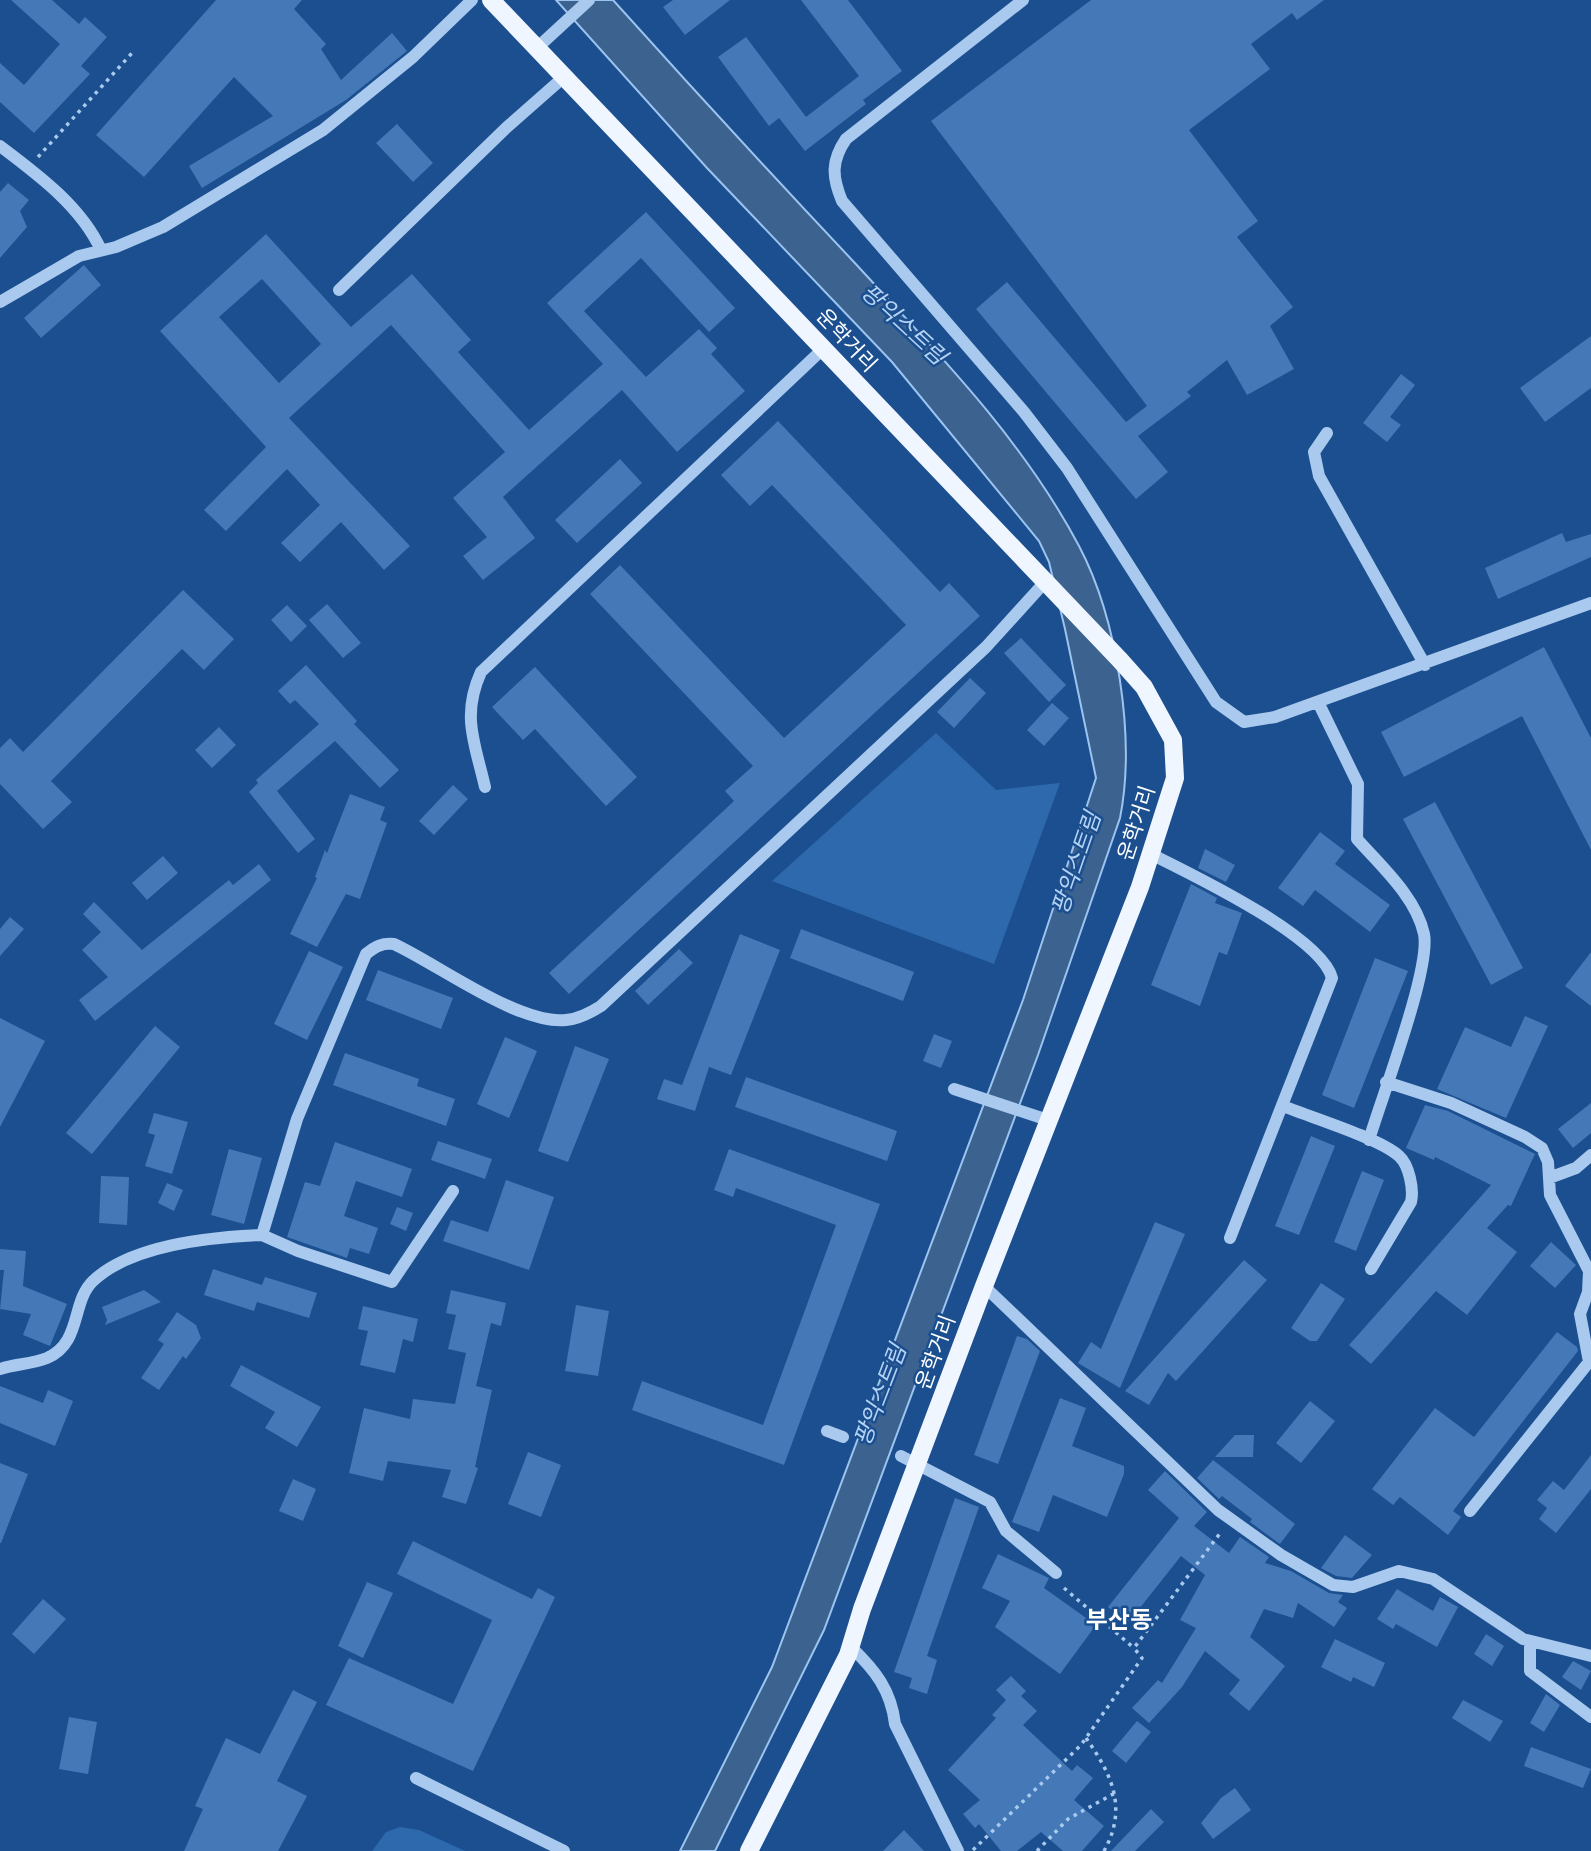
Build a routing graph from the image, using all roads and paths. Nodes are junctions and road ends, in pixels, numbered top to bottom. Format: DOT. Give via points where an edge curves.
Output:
graph roads {
  1 [pos="472,0"];
  2 [pos="491,0"];
  3 [pos="589,0"];
  4 [pos="1023,0"];
  5 [pos="538,47"];
  6 [pos="132,52"];
  7 [pos="565,76"];
  8 [pos="0,146"];
  9 [pos="29,166"];
  10 [pos="101,250"];
  11 [pos="339,290"];
  12 [pos="0,302"];
  13 [pos="824,348"];
  14 [pos="1328,433"];
  15 [pos="1050,587"];
  16 [pos="1591,603"];
  17 [pos="1425,665"];
  18 [pos="1318,702"];
  19 [pos="485,787"];
  20 [pos="1151,854"];
  21 [pos="1386,1082"];
  22 [pos="954,1089"];
  23 [pos="1283,1106"];
  24 [pos="1051,1121"];
  25 [pos="1368,1140"];
  26 [pos="1591,1155"];
  27 [pos="1549,1178"];
  28 [pos="453,1191"];
  29 [pos="262,1236"];
  30 [pos="1230,1238"];
  31 [pos="1371,1269"];
  32 [pos="984,1286"];
  33 [pos="0,1369"];
  34 [pos="827,1431"];
  35 [pos="843,1437"];
  36 [pos="901,1456"];
  37 [pos="917,1465"];
  38 [pos="1470,1511"];
  39 [pos="1230,1519"];
  40 [pos="1056,1573"];
  41 [pos="1530,1641"];
  42 [pos="850,1647"];
  43 [pos="1134,1648"];
  44 [pos="1591,1656"];
  45 [pos="1591,1717"];
  46 [pos="1086,1738"];
  47 [pos="416,1779"];
  48 [pos="1115,1793"];
  49 [pos="564,1851"];
  50 [pos="749,1851"];
  51 [pos="958,1851"];
  52 [pos="973,1851"];
  53 [pos="1037,1851"];
  54 [pos="1104,1851"];
  1 -- 10 [label="street" via="413,57 323,130 163,227"];
  2 -- 5 [label="main road, 운학거리"];
  3 -- 5 [label="street"];
  4 -- 18 [label="street" via="846,139 835,155 833,180 842,201 1068,468 1216,702 1244,722"];
  5 -- 7 [label="main road, 운학거리"];
  6 -- 9 [label="path"];
  7 -- 11 [label="street"];
  7 -- 13 [label="main road, 운학거리"];
  8 -- 9 [label="street"];
  9 -- 10 [label="street" via="93,233"];
  10 -- 12 [label="street" via="79,256"];
  13 -- 15 [label="main road, 운학거리"];
  13 -- 19 [label="street" via="481,672 470,695 469,716"];
  14 -- 17 [label="street" via="1314,452 1319,476"];
  15 -- 20 [label="main road, 운학거리" via="1144,687 1173,740 1175,778"];
  15 -- 29 [label="street" via="601,1006 583,1017 565,1021 535,1017 394,944 375,947 366,954 296,1119"];
  16 -- 17 [label="street"];
  17 -- 18 [label="street"];
  18 -- 21 [label="street" via="1358,784 1357,839 1407,897 1424,934 1422,967"];
  20 -- 23 [label="street" via="1229,893 1319,954 1330,968 1332,978"];
  20 -- 24 [label="main road, 운학거리"];
  21 -- 25 [label="street"];
  21 -- 27 [label="street" via="1525,1136 1542,1148"];
  22 -- 24 [label="street"];
  23 -- 25 [label="street"];
  23 -- 30 [label="street"];
  24 -- 32 [label="main road, 운학거리"];
  25 -- 31 [label="street" via="1400,1157 1414,1190"];
  26 -- 27 [label="street"];
  27 -- 38 [label="street" via="1549,1195 1589,1271 1580,1314 1588,1362"];
  28 -- 29 [label="street" via="392,1282"];
  29 -- 33 [label="street" via="220,1236 162,1248 115,1266 91,1283 62,1347 48,1358"];
  32 -- 37 [label="main road, 운학거리"];
  32 -- 39 [label="street"];
  34 -- 35 [label="street"];
  36 -- 37 [label="street"];
  37 -- 40 [label="street" via="990,1502 1006,1531"];
  37 -- 42 [label="main road, 운학거리"];
  39 -- 41 [label="street" via="1333,1585 1353,1587 1399,1571 1433,1579"];
  39 -- 43 [label="path"];
  40 -- 43 [label="path" via="1065,1591"];
  41 -- 44 [label="street"];
  41 -- 45 [label="street" via="1530,1671"];
  42 -- 50 [label="main road, 운학거리"];
  42 -- 51 [label="street" via="876,1670 892,1703 895,1724"];
  43 -- 46 [label="path" via="1142,1658"];
  46 -- 48 [label="path" via="1103,1762"];
  46 -- 52 [label="path"];
  47 -- 49 [label="street"];
  48 -- 53 [label="path" via="1068,1819"];
  48 -- 54 [label="path" via="1113,1835"];
}
